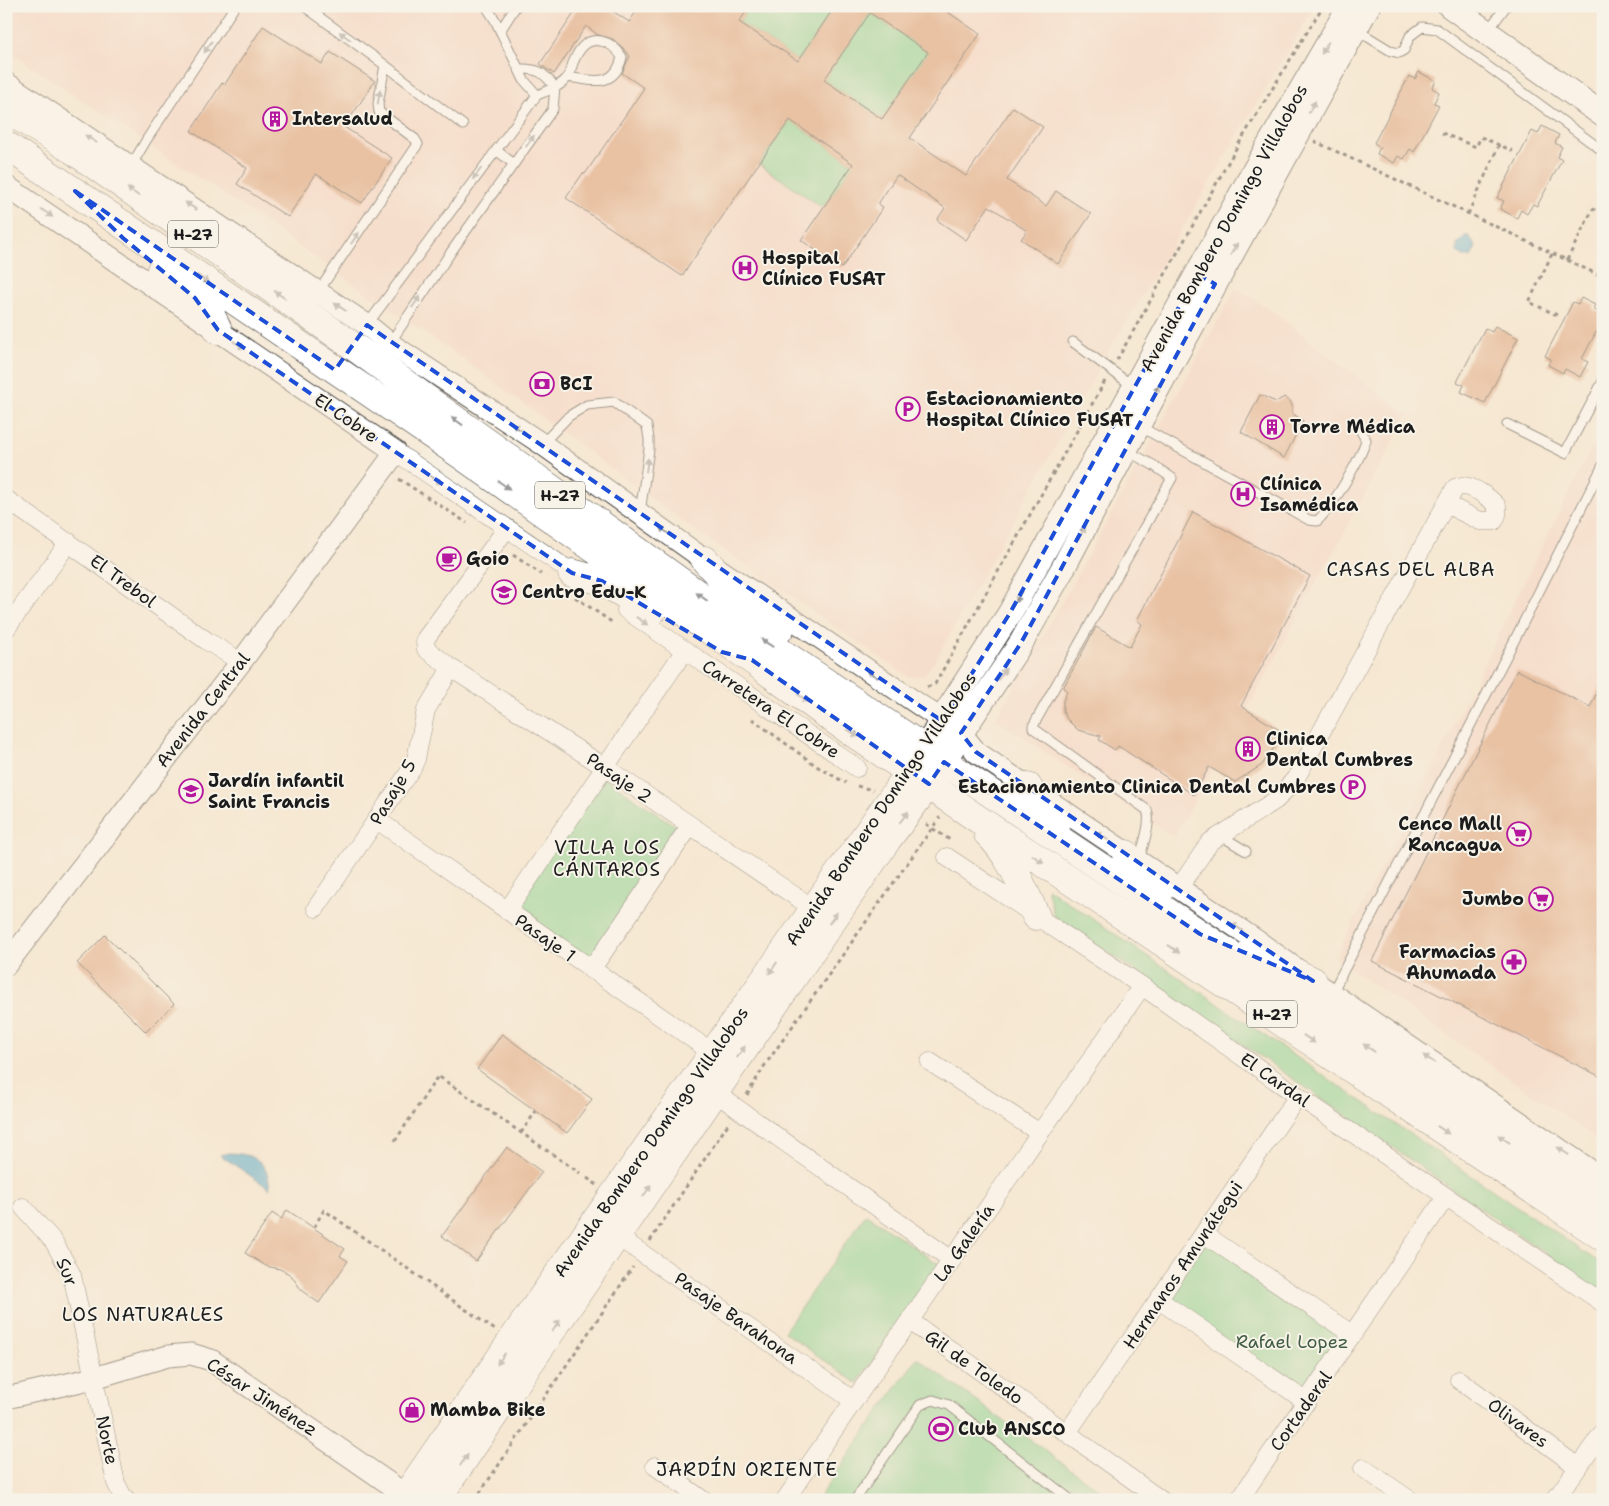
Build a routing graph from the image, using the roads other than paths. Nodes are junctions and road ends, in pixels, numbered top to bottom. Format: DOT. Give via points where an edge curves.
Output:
graph roads {
  1 [pos="234,6"];
  2 [pos="304,6"];
  3 [pos="486,6"];
  4 [pos="516,6"];
  5 [pos="1350,6"];
  6 [pos="1368,6"];
  7 [pos="1450,6"];
  8 [pos="1506,6"];
  9 [pos="1355,29"];
  10 [pos="500,31"];
  11 [pos="1486,33"];
  12 [pos="385,65"];
  13 [pos="518,69"];
  14 [pos="568,77"];
  15 [pos="6,82"];
  16 [pos="555,87"];
  17 [pos="537,95"];
  18 [pos="6,109"];
  19 [pos="1603,114"];
  20 [pos="463,126"];
  21 [pos="6,145"];
  22 [pos="496,150"];
  23 [pos="1603,151"];
  24 [pos="514,164"];
  25 [pos="131,166"];
  26 [pos="6,186"];
  27 [pos="75,191"];
  28 [pos="1206,279"];
  29 [pos="318,292"];
  30 [pos="218,330"];
  31 [pos="360,336"];
  32 [pos="1073,342"];
  33 [pos="383,354"];
  34 [pos="335,370"];
  35 [pos="1603,381"];
  36 [pos="1134,388"];
  37 [pos="362,389"];
  38 [pos="1507,424"];
  39 [pos="1139,426"];
  40 [pos="1359,428"];
  41 [pos="542,444"];
  42 [pos="1116,445"];
  43 [pos="396,452"];
  44 [pos="1603,465"];
  45 [pos="6,499"];
  46 [pos="1446,504"];
  47 [pos="640,513"];
  48 [pos="507,528"];
  49 [pos="69,542"];
  50 [pos="705,560"];
  51 [pos="572,572"];
  52 [pos="6,629"];
  53 [pos="684,650"];
  54 [pos="752,660"];
  55 [pos="241,662"];
  56 [pos="451,668"];
  57 [pos="834,688"];
  58 [pos="941,721"];
  59 [pos="961,733"];
  60 [pos="935,756"];
  61 [pos="606,768"];
  62 [pos="857,768"];
  63 [pos="920,778"];
  64 [pos="1028,788"];
  65 [pos="972,815"];
  66 [pos="377,820"];
  67 [pos="690,826"];
  68 [pos="1220,835"];
  69 [pos="1070,846"];
  70 [pos="1246,851"];
  71 [pos="947,857"];
  72 [pos="1132,858"];
  73 [pos="1178,888"];
  74 [pos="316,908"];
  75 [pos="814,909"];
  76 [pos="507,911"];
  77 [pos="1036,916"];
  78 [pos="1197,931"];
  79 [pos="6,965"];
  80 [pos="591,970"];
  81 [pos="1142,986"];
  82 [pos="1322,987"];
  83 [pos="713,1054"];
  84 [pos="930,1062"];
  85 [pos="714,1092"];
  86 [pos="1298,1096"];
  87 [pos="1040,1133"];
  88 [pos="1603,1179"];
  89 [pos="1446,1197"];
  90 [pos="1603,1205"];
  91 [pos="23,1207"];
  92 [pos="1204,1234"];
  93 [pos="618,1236"];
  94 [pos="1603,1237"];
  95 [pos="952,1260"];
  96 [pos="1159,1300"];
  97 [pos="1603,1303"];
  98 [pos="910,1321"];
  99 [pos="1354,1335"];
  100 [pos="94,1378"];
  101 [pos="1458,1380"];
  102 [pos="6,1398"];
  103 [pos="854,1401"];
  104 [pos="1307,1402"];
  105 [pos="1603,1432"];
  106 [pos="1067,1433"];
  107 [pos="655,1466"];
  108 [pos="1578,1467"];
  109 [pos="1364,1468"];
  110 [pos="408,1498"];
  111 [pos="127,1500"];
  112 [pos="436,1500"];
  113 [pos="703,1500"];
  114 [pos="785,1500"];
  115 [pos="855,1500"];
  116 [pos="1071,1500"];
  117 [pos="1161,1500"];
  118 [pos="1239,1500"];
  119 [pos="1410,1500"];
  120 [pos="1555,1500"];
  1 -- 25 [label="lane, one-way"];
  12 -- 2 [label="lane, one-way"];
  3 -- 10 [label="lane"];
  4 -- 10 [label="lane"];
  5 -- 28 [label="main road, Avenida Bombero Domingo Villalobos, one-way" via="1254,171"];
  6 -- 9 [label="main road, Avenida Bombero Domingo Villalobos"];
  7 -- 11 [label="main road"];
  8 -- 11 [label="lane"];
  9 -- 23 [label="lane" via="1399,53 1404,50 1410,36 1422,27 1437,29"];
  28 -- 9 [label="main road, Avenida Bombero Domingo Villalobos, one-way" via="1298,133"];
  10 -- 13 [label="lane"];
  11 -- 19 [label="main road"];
  12 -- 20 [label="lane"];
  29 -- 12 [label="lane, one-way" via="418,144 379,112"];
  13 -- 16 [label="lane" via="529,68 545,74"];
  13 -- 17 [label="lane"];
  14 -- 14 [label="lane" via="609,79 615,74 622,57 606,42 593,40 579,52"];
  14 -- 16 [label="lane"];
  25 -- 15 [label="street, one-way"];
  16 -- 17 [label="lane"];
  24 -- 16 [label="lane, one-way" via="553,109"];
  17 -- 22 [label="lane"];
  31 -- 18 [label="main road, H-27, one-way"];
  21 -- 27 [label="main road, H-27"];
  22 -- 24 [label="lane"];
  22 -- 31 [label="lane, one-way"];
  33 -- 24 [label="lane, one-way"];
  29 -- 25 [label="street, one-way"];
  26 -- 30 [label="street, El Cobre, one-way"];
  27 -- 30 [label="main road" via="100,218 195,298 210,313"];
  27 -- 34 [label="main road, H-27, one-way"];
  28 -- 36 [label="main road, Avenida Bombero Domingo Villalobos"];
  39 -- 28 [label="main road, Avenida Bombero Domingo Villalobos, one-way"];
  31 -- 29 [label="street, one-way"];
  30 -- 43 [label="street, El Cobre, one-way"];
  31 -- 33 [label="main road, H-27"];
  31 -- 34 [label="street"];
  32 -- 36 [label="lane"];
  33 -- 37 [label="street"];
  41 -- 33 [label="street, one-way"];
  57 -- 33 [label="main road, H-27, one-way" via="734,620"];
  34 -- 37 [label="main road, H-27"];
  35 -- 38 [label="lane" via="1565,453"];
  36 -- 42 [label="main road, Avenida Bombero Domingo Villalobos"];
  37 -- 54 [label="main road, H-27, one-way"];
  39 -- 40 [label="lane" via="1309,520 1317,521 1336,497 1363,450 1366,440"];
  39 -- 42 [label="main road, Avenida Bombero Domingo Villalobos"];
  41 -- 47 [label="street"];
  47 -- 41 [label="lane, one-way" via="649,449 647,426 614,402 587,406 569,416"];
  42 -- 58 [label="main road, Avenida Bombero Domingo Villalobos, one-way" via="1042,553 1010,614"];
  59 -- 42 [label="main road, Avenida Bombero Domingo Villalobos, one-way" via="1021,643"];
  42 -- 72 [label="lane" via="1172,478 1032,726 1147,810 1149,823"];
  43 -- 48 [label="street, El Cobre, one-way"];
  43 -- 55 [label="street, Avenida Central"];
  44 -- 82 [label="lane" via="1512,644"];
  45 -- 49 [label="street, El Trebol"];
  46 -- 68 [label="street" via="1296,778 1276,800"];
  50 -- 47 [label="street, one-way"];
  48 -- 51 [label="street, El Cobre"];
  48 -- 56 [label="street, Pasaje 2" via="426,638 428,651"];
  49 -- 52 [label="street"];
  49 -- 55 [label="street, El Trebol"];
  50 -- 57 [label="main road" via="742,601 813,655"];
  58 -- 50 [label="street, one-way"];
  51 -- 53 [label="street, El Cobre, one-way"];
  51 -- 54 [label="main road" via="602,582 722,652"];
  53 -- 61 [label="street"];
  53 -- 62 [label="street, Carretera El Cobre"];
  54 -- 63 [label="main road, H-27, one-way" via="827,716"];
  55 -- 79 [label="street, Avenida Central"];
  56 -- 61 [label="street, Pasaje 2"];
  56 -- 66 [label="street, Pasaje 5" via="426,710 414,763"];
  57 -- 60 [label="main road, H-27"];
  58 -- 59 [label="street"];
  58 -- 60 [label="main road, Avenida Bombero Domingo Villalobos"];
  59 -- 60 [label="main road, Avenida Bombero Domingo Villalobos"];
  59 -- 64 [label="street" via="976,752"];
  60 -- 63 [label="main road, Avenida Bombero Domingo Villalobos"];
  60 -- 69 [label="main road, H-27"];
  61 -- 67 [label="street, Pasaje 2"];
  61 -- 76 [label="street"];
  63 -- 65 [label="main road, H-27"];
  63 -- 75 [label="main road, Avenida Bombero Domingo Villalobos"];
  85 -- 63 [label="main road, Avenida Bombero Domingo Villalobos, one-way" via="887,840"];
  64 -- 69 [label="main road" via="1049,823"];
  72 -- 64 [label="street, one-way"];
  65 -- 77 [label="main road" via="1002,849"];
  65 -- 94 [label="main road, H-27, one-way"];
  66 -- 74 [label="street, Pasaje 5"];
  66 -- 76 [label="street, Pasaje 1"];
  67 -- 75 [label="street, Pasaje 2"];
  67 -- 80 [label="street"];
  68 -- 70 [label="lane"];
  68 -- 73 [label="street" via="1210,842"];
  69 -- 78 [label="main road, H-27"];
  71 -- 77 [label="street, El Cardal"];
  72 -- 73 [label="street"];
  72 -- 78 [label="main road" via="1136,869 1150,886"];
  82 -- 73 [label="street, one-way"];
  75 -- 83 [label="main road, Avenida Bombero Domingo Villalobos, one-way"];
  76 -- 80 [label="street, Pasaje 1"];
  77 -- 81 [label="street, El Cardal"];
  78 -- 82 [label="main road" via="1247,950"];
  90 -- 78 [label="main road, H-27, one-way"];
  80 -- 83 [label="street, Pasaje 1"];
  81 -- 86 [label="street, El Cardal"];
  81 -- 87 [label="street, La Galería"];
  88 -- 82 [label="street, one-way"];
  83 -- 110 [label="main road, Avenida Bombero Domingo Villalobos, one-way" via="522,1326"];
  84 -- 87 [label="street"];
  93 -- 85 [label="main road, Avenida Bombero Domingo Villalobos, one-way"];
  85 -- 95 [label="street"];
  86 -- 89 [label="street, El Cardal"];
  86 -- 92 [label="street, Hermanos Amunátegui"];
  87 -- 95 [label="street, La Galería"];
  89 -- 97 [label="street, El Cardal"];
  89 -- 99 [label="street, Cortaderal"];
  91 -- 100 [label="street, Sur" via="54,1242 72,1275"];
  92 -- 96 [label="street, Hermanos Amunátegui"];
  92 -- 99 [label="street"];
  93 -- 103 [label="street, Pasaje Barahona"];
  112 -- 93 [label="main road, Avenida Bombero Domingo Villalobos, one-way"];
  95 -- 98 [label="street, La Galería"];
  96 -- 104 [label="street"];
  96 -- 106 [label="street, Hermanos Amunátegui"];
  98 -- 103 [label="street, La Galería"];
  98 -- 106 [label="street, Gil de Toledo"];
  99 -- 104 [label="street, Cortaderal"];
  100 -- 102 [label="street, César Jiménez"];
  100 -- 110 [label="street, César Jiménez" via="168,1356 191,1354 211,1360"];
  100 -- 111 [label="street, Norte" via="116,1483"];
  101 -- 108 [label="street, Olivares"];
  103 -- 114 [label="street, La Galería"];
  104 -- 118 [label="street, Cortaderal"];
  105 -- 108 [label="street"];
  106 -- 117 [label="street, Gil de Toledo"];
  107 -- 113 [label="street"];
  108 -- 120 [label="street"];
  109 -- 119 [label="street"];
  115 -- 116 [label="lane" via="920,1405 933,1400 949,1405"];
}
